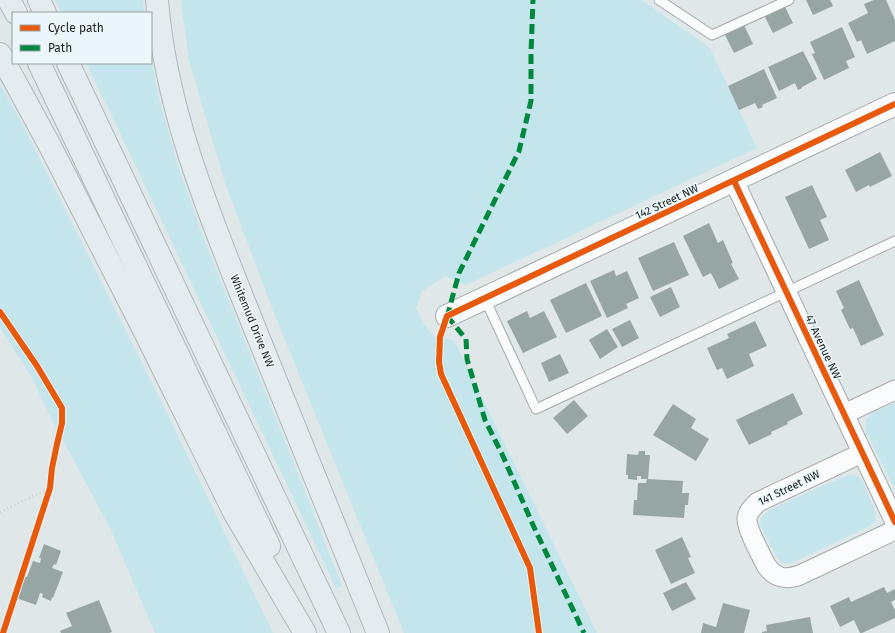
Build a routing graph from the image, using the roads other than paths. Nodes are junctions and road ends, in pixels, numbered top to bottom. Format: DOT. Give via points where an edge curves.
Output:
graph roads {
  1 [pos="10,0"];
  2 [pos="38,0"];
  3 [pos="157,0"];
  4 [pos="659,0"];
  5 [pos="789,0"];
  6 [pos="16,12"];
  7 [pos="44,12"];
  8 [pos="0,54"];
  9 [pos="39,64"];
  10 [pos="68,64"];
  11 [pos="895,104"];
  12 [pos="734,181"];
  13 [pos="895,241"];
  14 [pos="786,293"];
  15 [pos="485,299"];
  16 [pos="447,316"];
  17 [pos="895,390"];
  18 [pos="844,414"];
  19 [pos="862,453"];
  20 [pos="895,522"];
  21 [pos="895,530"];
  22 [pos="305,633"];
  23 [pos="310,633"];
  24 [pos="339,633"];
  25 [pos="378,633"];
  1 -- 6 [label="highway"];
  2 -- 7 [label="highway"];
  3 -- 25 [label="highway, Whitemud Drive NW" via="176,109 207,207"];
  4 -- 5 [label="lane" via="712,35"];
  8 -- 22 [label="highway" via="50,146 234,512"];
  9 -- 23 [label="highway"];
  10 -- 24 [label="highway"];
  11 -- 12 [label="street, 142 Street NW"];
  12 -- 14 [label="street, 47 Avenue NW"];
  12 -- 15 [label="street, 142 Street NW"];
  13 -- 14 [label="lane"];
  14 -- 15 [label="lane" via="536,409"];
  14 -- 18 [label="street, 47 Avenue NW"];
  15 -- 16 [label="street, 142 Street NW"];
  17 -- 18 [label="street"];
  18 -- 19 [label="street, 47 Avenue NW"];
  19 -- 20 [label="street, 47 Avenue NW"];
  19 -- 21 [label="street, 141 Street NW" via="758,502 747,515 749,530 770,570 787,578 800,575"];
}
